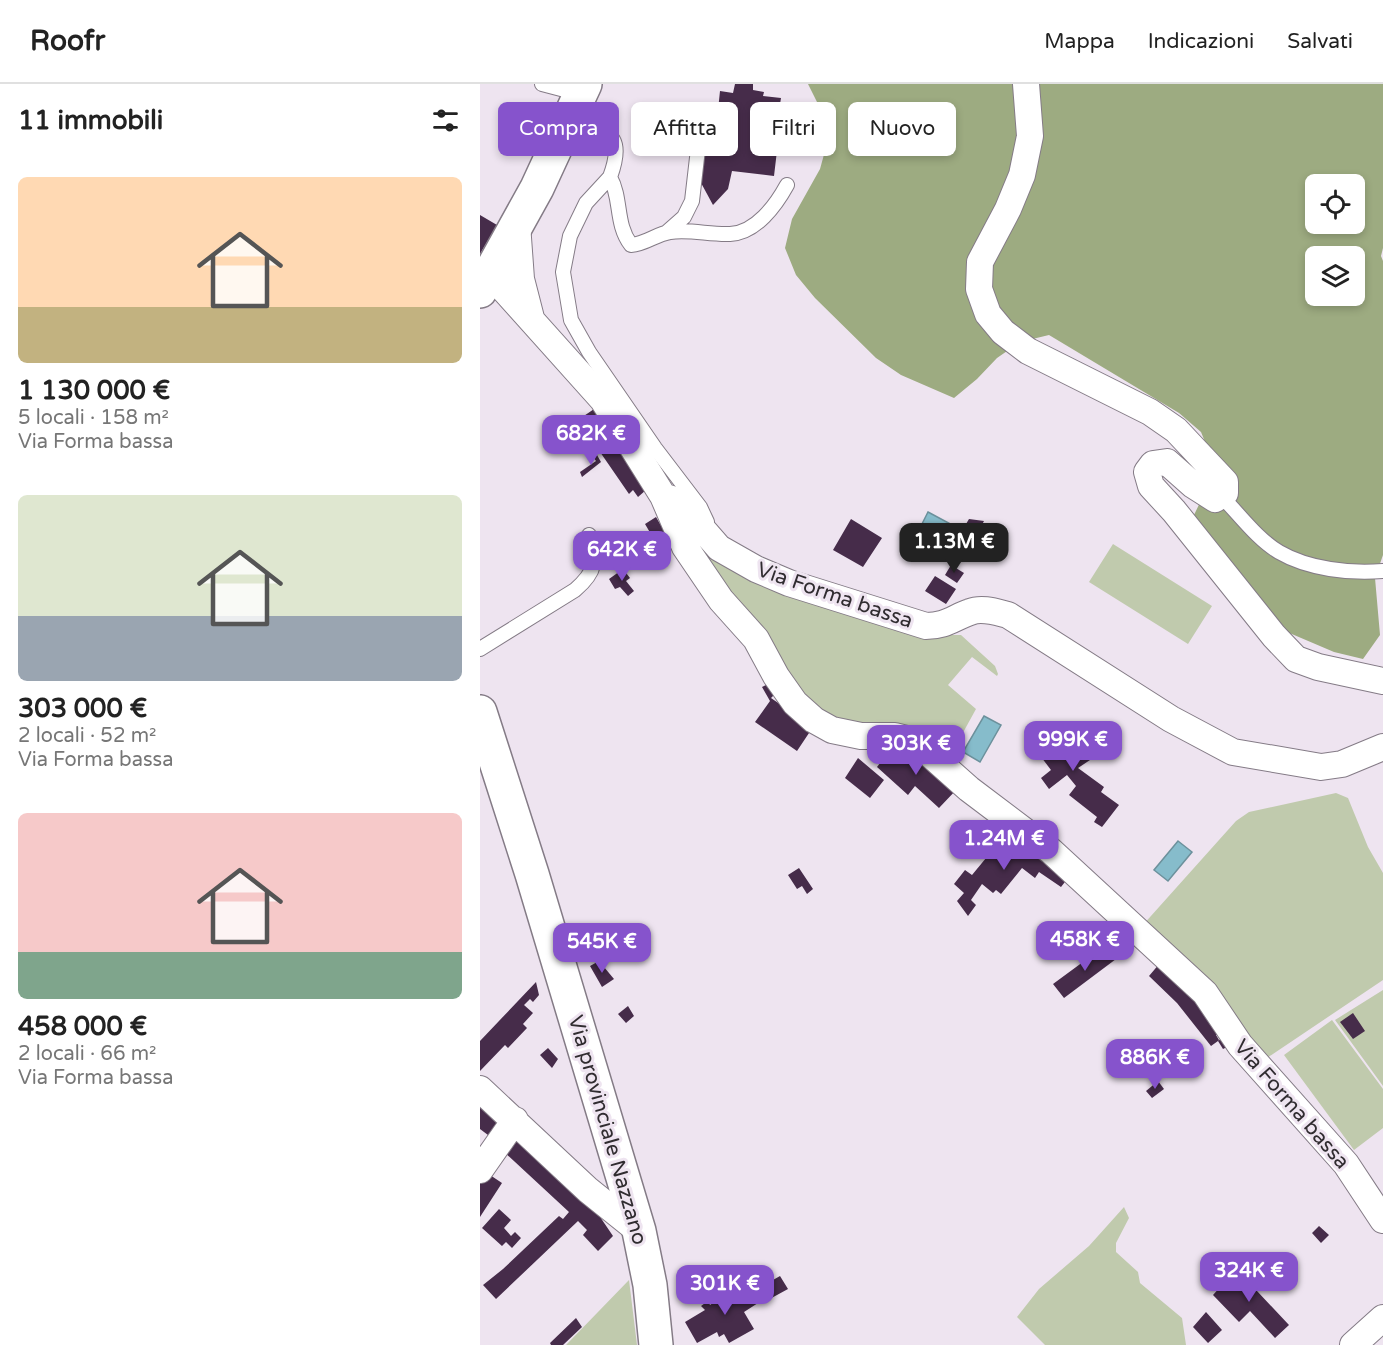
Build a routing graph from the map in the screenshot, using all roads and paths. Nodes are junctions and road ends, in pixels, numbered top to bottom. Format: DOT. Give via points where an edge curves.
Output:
graph roads {
  1 [pos="542,84"];
  2 [pos="1026,84"];
  3 [pos="579,98"];
  4 [pos="697,156"];
  5 [pos="610,177"];
  6 [pos="787,185"];
  7 [pos="517,224"];
  8 [pos="667,232"];
  9 [pos="485,283"];
  10 [pos="532,321"];
  11 [pos="663,496"];
  12 [pos="1222,497"];
  13 [pos="589,535"];
  14 [pos="707,536"];
  15 [pos="1383,571"];
  16 [pos="480,649"];
  17 [pos="1383,681"];
  18 [pos="480,712"];
  19 [pos="1383,747"];
  20 [pos="480,1089"];
  21 [pos="515,1120"];
  22 [pos="480,1170"];
  23 [pos="1383,1220"];
  24 [pos="639,1231"];
  25 [pos="1383,1318"];
  26 [pos="660,1343"];
  27 [pos="1353,1345"];
  1 -- 3 [label="lane"];
  2 -- 12 [label="street" via="1030,136 1022,175 980,262 979,289 988,314 1003,332 1028,351 1150,412 1176,430 1225,482"];
  3 -- 5 [label="lane" via="615,143 617,158"];
  3 -- 7 [label="main road"];
  4 -- 8 [label="lane" via="692,201 684,217"];
  5 -- 8 [label="lane" via="623,235 631,245 643,244"];
  5 -- 14 [label="lane" via="586,203 570,236 563,272 571,320 655,448 700,507 708,525"];
  6 -- 8 [label="lane" via="777,205 732,234"];
  7 -- 9 [label="main road"];
  7 -- 10 [label="street, Via Forma bassa" via="521,279"];
  9 -- 10 [label="street, Via Forma bassa"];
  10 -- 11 [label="street, Via Forma bassa" via="603,400"];
  11 -- 14 [label="street, Via Forma bassa" via="678,501"];
  11 -- 23 [label="street, Via Forma bassa" via="685,547 722,600 756,639 795,702 832,730 915,741 969,789 1051,850 1205,993 1240,1045 1346,1164"];
  12 -- 15 [label="lane" via="1279,552 1327,568 1357,573"];
  12 -- 17 [label="street" via="1211,498 1167,462 1152,464 1147,472 1151,486 1296,660"];
  13 -- 16 [label="lane" via="594,556 587,579"];
  14 -- 19 [label="street, Via Forma bassa" via="718,548 789,583 918,624 942,626 972,611 1008,615 1171,719 1233,752 1321,767 1342,764"];
  18 -- 24 [label="main road, Via provinciale Nazzano"];
  20 -- 21 [label="street"];
  21 -- 22 [label="street"];
  21 -- 24 [label="street" via="588,1190"];
  24 -- 26 [label="main road, Via provinciale Nazzano"];
  25 -- 27 [label="street"];
}
